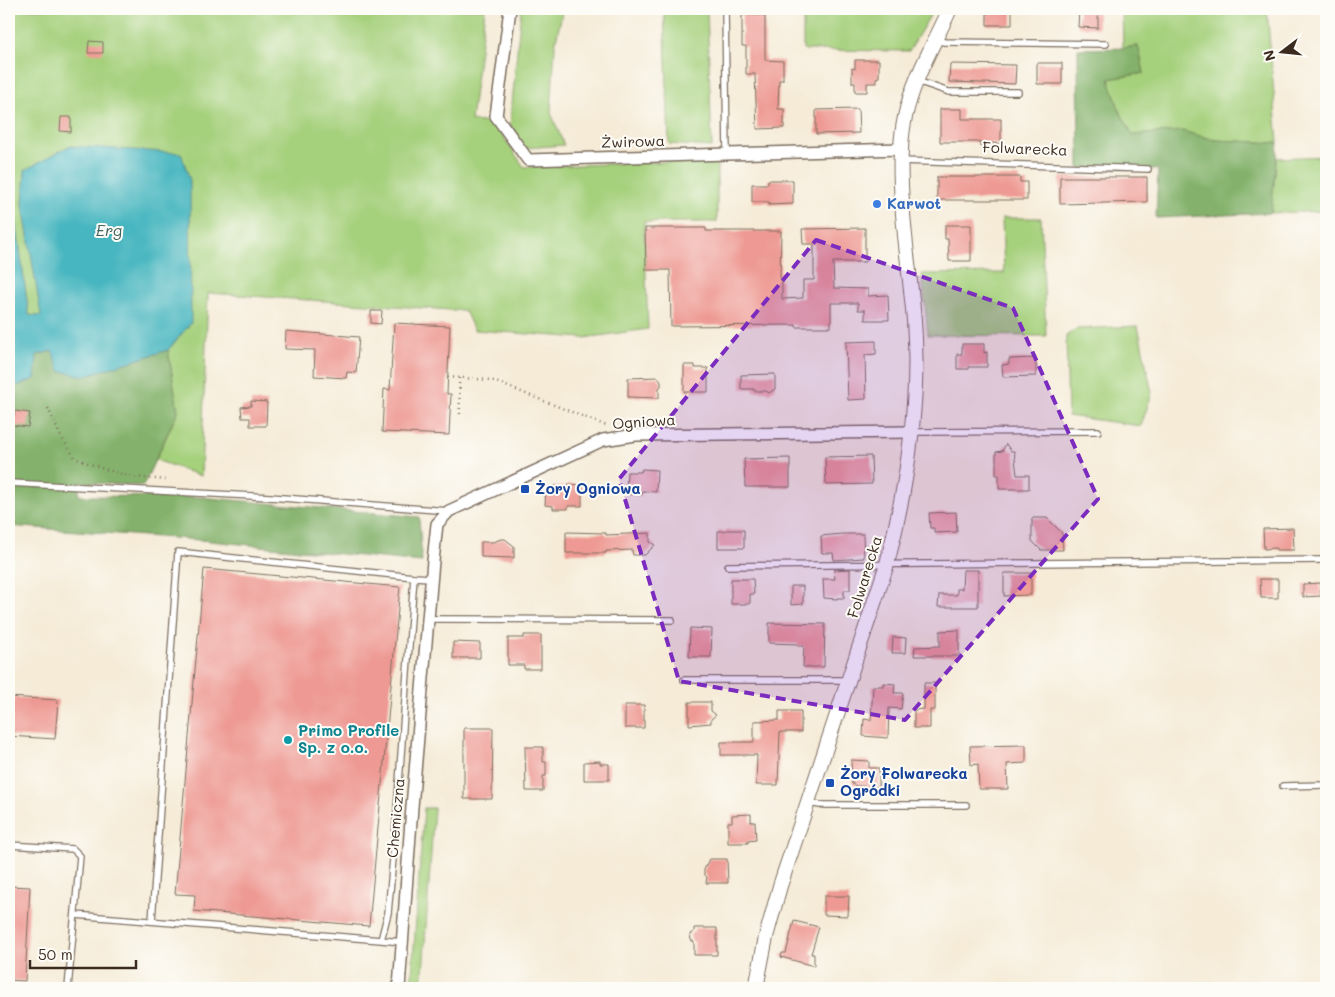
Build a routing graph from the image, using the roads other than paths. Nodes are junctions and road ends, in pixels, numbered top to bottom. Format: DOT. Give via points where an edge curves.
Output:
graph roads {
  1 [pos="510,9"];
  2 [pos="725,9"];
  3 [pos="950,9"];
  4 [pos="936,40"];
  5 [pos="1106,44"];
  6 [pos="917,81"];
  7 [pos="1018,92"];
  8 [pos="727,154"];
  9 [pos="900,155"];
  10 [pos="1148,169"];
  11 [pos="1098,431"];
  12 [pos="911,432"];
  13 [pos="9,483"];
  14 [pos="449,511"];
  15 [pos="1326,560"];
  16 [pos="887,564"];
  17 [pos="728,566"];
  18 [pos="414,576"];
  19 [pos="432,578"];
  20 [pos="428,619"];
  21 [pos="672,620"];
  22 [pos="684,680"];
  23 [pos="848,680"];
  24 [pos="1326,784"];
  25 [pos="1283,786"];
  26 [pos="807,802"];
  27 [pos="966,805"];
  28 [pos="9,845"];
  29 [pos="75,915"];
  30 [pos="152,921"];
  31 [pos="381,940"];
  32 [pos="402,942"];
  33 [pos="68,988"];
  34 [pos="399,988"];
  35 [pos="756,988"];
  1 -- 8 [label="street, Żwirowa" via="496,116 528,160"];
  2 -- 8 [label="lane"];
  3 -- 4 [label="street, Folwarecka"];
  4 -- 5 [label="lane"];
  4 -- 6 [label="street, Folwarecka"];
  6 -- 7 [label="lane" via="949,92"];
  6 -- 9 [label="street, Folwarecka" via="905,117"];
  8 -- 9 [label="street, Żwirowa"];
  9 -- 10 [label="lane, Folwarecka"];
  9 -- 12 [label="street, Folwarecka" via="914,322 915,378"];
  11 -- 12 [label="lane"];
  12 -- 14 [label="street, Ogniowa" via="619,437 603,440"];
  12 -- 16 [label="street, Folwarecka"];
  13 -- 14 [label="lane" via="270,497"];
  14 -- 19 [label="street, Chemiczna" via="438,524"];
  15 -- 16 [label="lane"];
  16 -- 17 [label="lane"];
  16 -- 23 [label="street, Folwarecka"];
  18 -- 19 [label="lane"];
  18 -- 30 [label="lane" via="178,552"];
  18 -- 31 [label="lane" via="395,837 388,913"];
  19 -- 20 [label="street, Chemiczna"];
  20 -- 21 [label="lane"];
  20 -- 32 [label="street, Chemiczna"];
  22 -- 23 [label="lane"];
  23 -- 26 [label="street, Folwarecka"];
  24 -- 25 [label="lane"];
  26 -- 27 [label="lane" via="820,805"];
  26 -- 35 [label="street, Folwarecka" via="766,937"];
  28 -- 29 [label="lane" via="73,849 80,856"];
  29 -- 30 [label="lane"];
  29 -- 33 [label="lane"];
  30 -- 31 [label="lane"];
  31 -- 32 [label="lane"];
  32 -- 34 [label="street, Chemiczna"];
}
